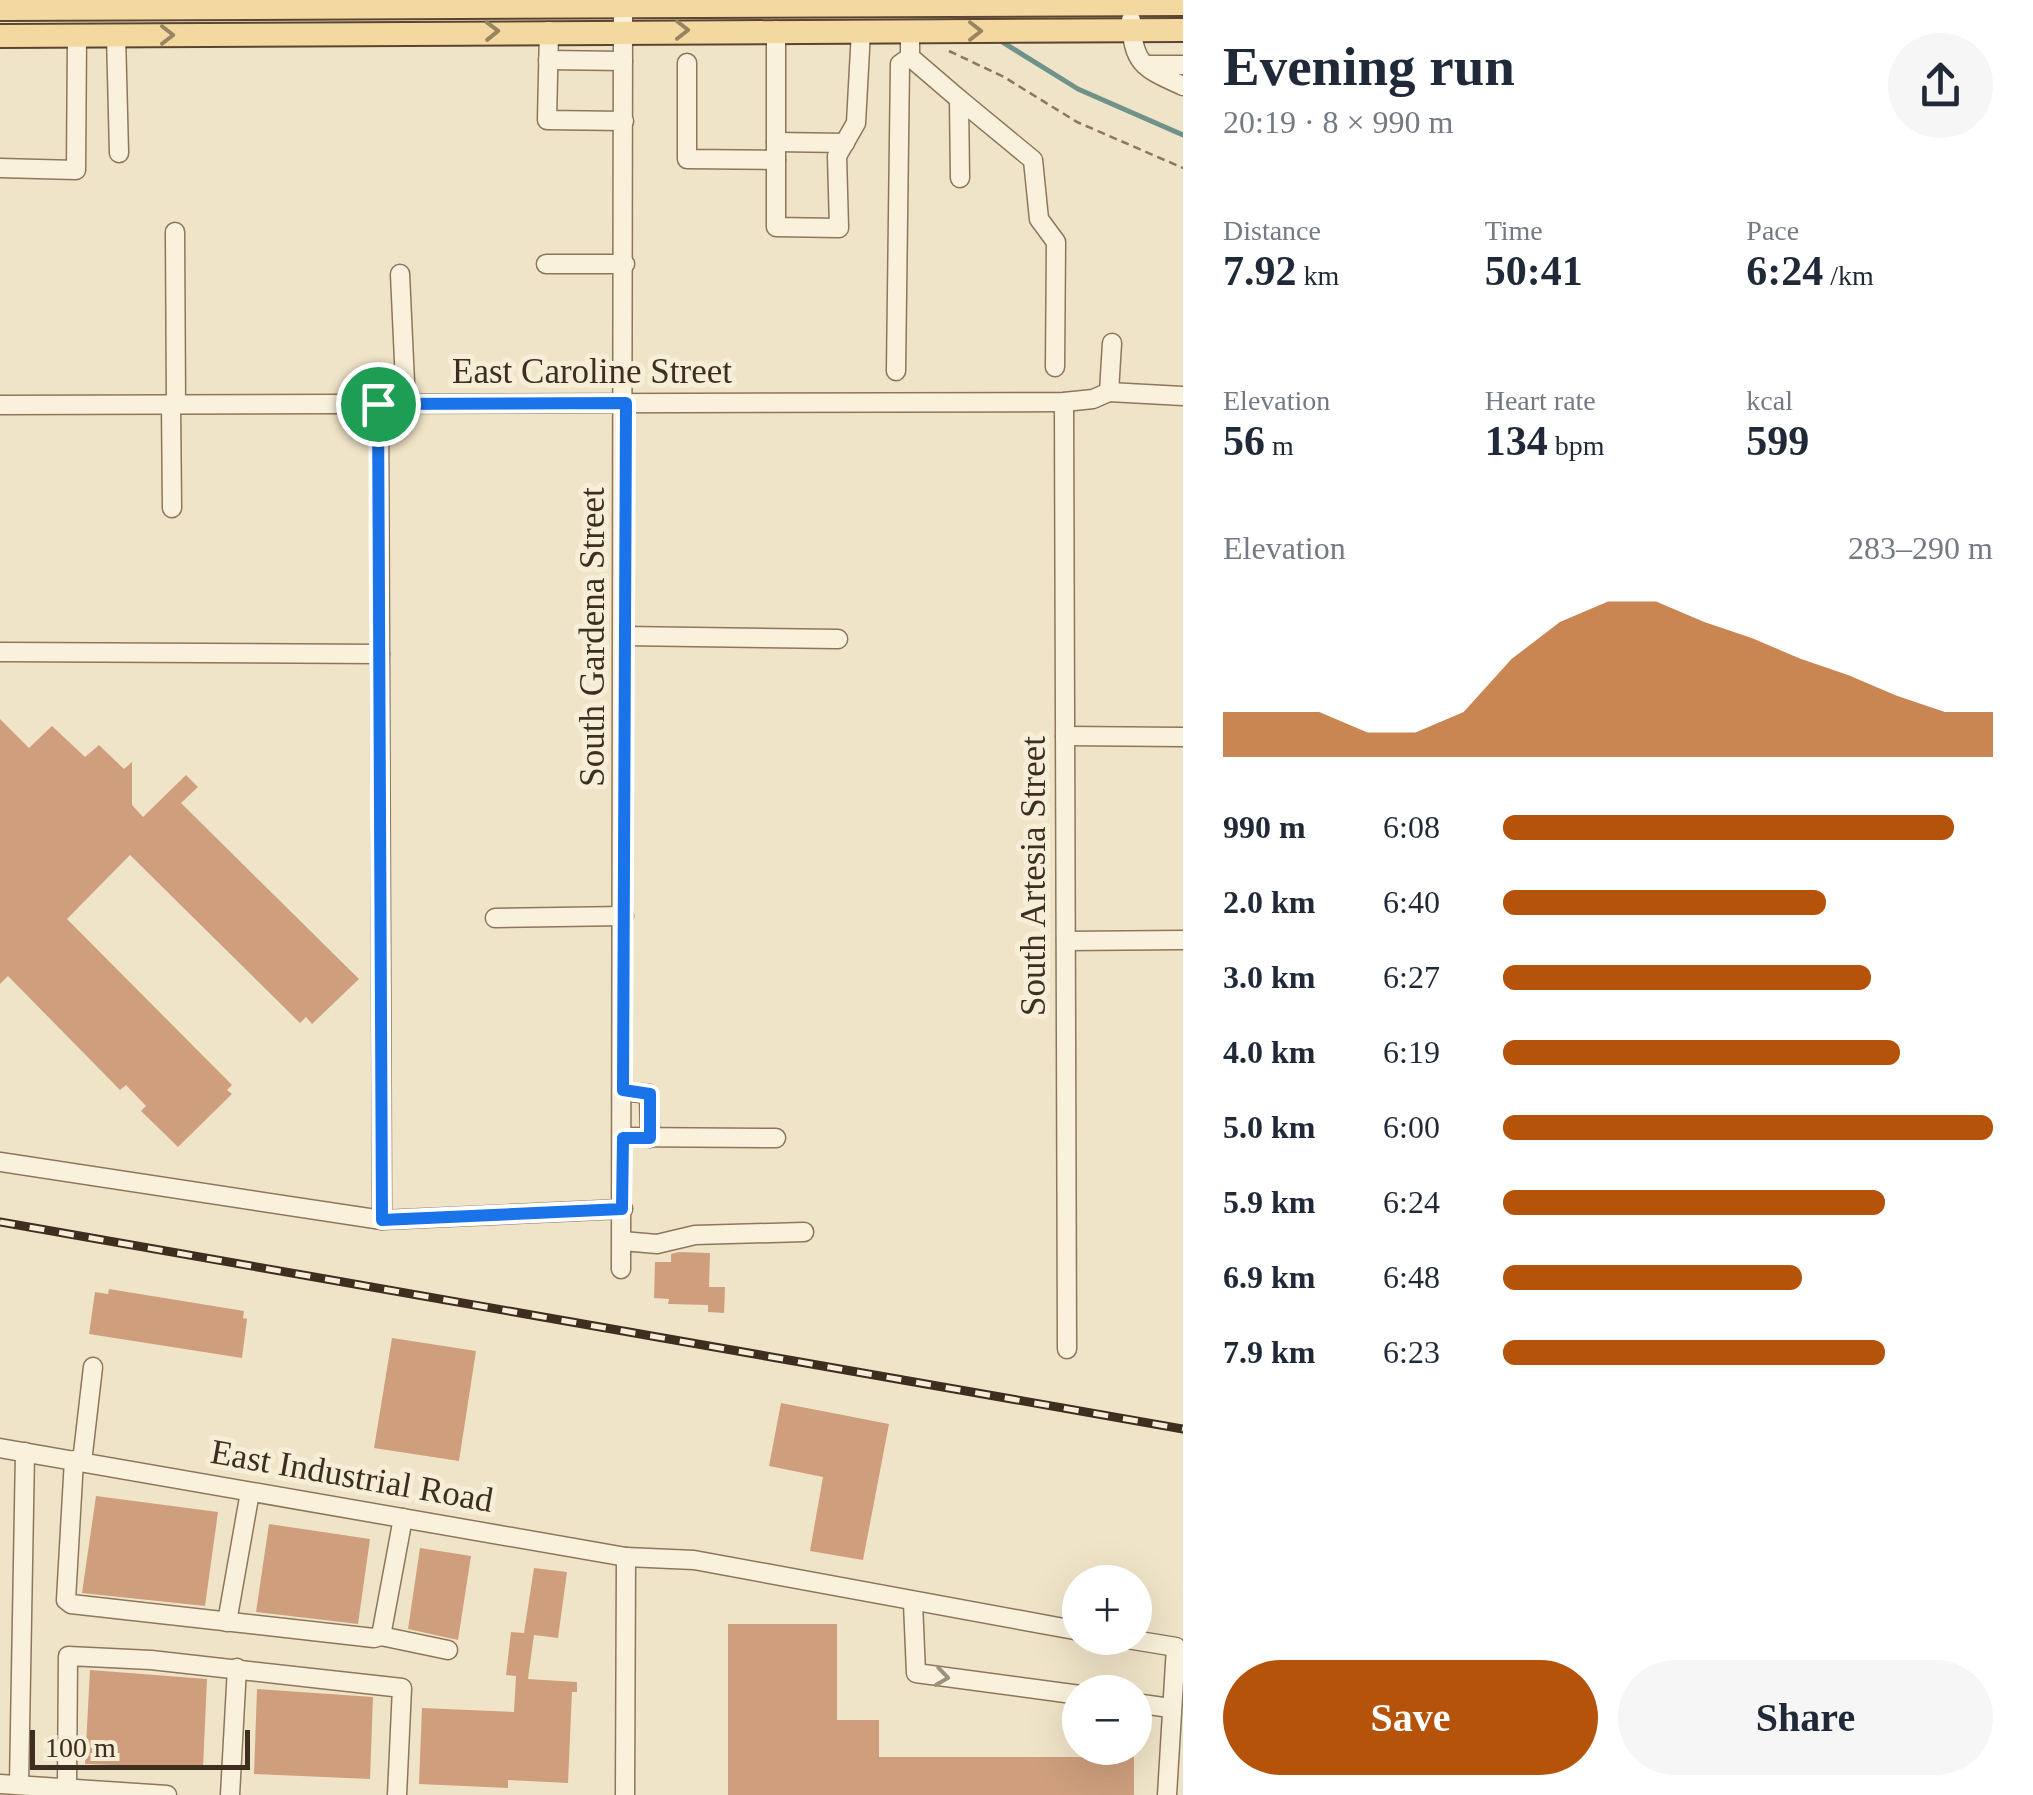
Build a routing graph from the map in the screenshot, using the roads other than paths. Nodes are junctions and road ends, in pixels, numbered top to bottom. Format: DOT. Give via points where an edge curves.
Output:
graph roads {
  1 [pos="236,4"];
  2 [pos="349,4"];
  3 [pos="541,4"];
  4 [pos="574,4"];
  5 [pos="1130,4"];
  6 [pos="1183,4"];
  7 [pos="0,9"];
  8 [pos="623,18"];
  9 [pos="549,30"];
  10 [pos="776,30"];
  11 [pos="861,30"];
  12 [pos="1132,30"];
  13 [pos="1183,30"];
  14 [pos="928,31"];
  15 [pos="0,36"];
  16 [pos="76,36"];
  17 [pos="116,36"];
  18 [pos="910,57"];
  19 [pos="548,60"];
  20 [pos="623,61"];
  21 [pos="687,64"];
  22 [pos="1145,65"];
  23 [pos="1183,65"];
  24 [pos="1183,86"];
  25 [pos="959,99"];
  26 [pos="624,120"];
  27 [pos="845,143"];
  28 [pos="776,151"];
  29 [pos="119,153"];
  30 [pos="0,168"];
  31 [pos="960,178"];
  32 [pos="175,232"];
  33 [pos="546,264"];
  34 [pos="624,264"];
  35 [pos="400,274"];
  36 [pos="1112,342"];
  37 [pos="1055,367"];
  38 [pos="896,372"];
  39 [pos="1110,392"];
  40 [pos="1183,396"];
  41 [pos="1064,402"];
  42 [pos="626,403"];
  43 [pos="174,404"];
  44 [pos="378,404"];
  45 [pos="406,404"];
  46 [pos="0,405"];
  47 [pos="172,508"];
  48 [pos="624,636"];
  49 [pos="838,639"];
  50 [pos="0,652"];
  51 [pos="380,654"];
  52 [pos="1065,736"];
  53 [pos="1183,737"];
  54 [pos="624,916"];
  55 [pos="495,918"];
  56 [pos="1066,940"];
  57 [pos="1183,940"];
  58 [pos="623,1090"];
  59 [pos="623,1138"];
  60 [pos="650,1138"];
  61 [pos="776,1138"];
  62 [pos="0,1162"];
  63 [pos="622,1209"];
  64 [pos="382,1220"];
  65 [pos="804,1232"];
  66 [pos="622,1241"];
  67 [pos="621,1268"];
  68 [pos="1067,1349"];
  69 [pos="93,1367"];
  70 [pos="0,1448"];
  71 [pos="25,1452"];
  72 [pos="78,1461"];
  73 [pos="250,1492"];
  74 [pos="403,1518"];
  75 [pos="626,1558"];
  76 [pos="913,1603"];
  77 [pos="227,1622"];
  78 [pos="1062,1628"];
  79 [pos="381,1636"];
  80 [pos="1152,1643"];
  81 [pos="448,1650"];
  82 [pos="237,1668"];
  83 [pos="1062,1693"];
  84 [pos="1152,1705"];
  85 [pos="1170,1708"];
  86 [pos="10,1784"];
  87 [pos="67,1787"];
  88 [pos="167,1795"];
  89 [pos="230,1795"];
  90 [pos="397,1795"];
  91 [pos="625,1795"];
  92 [pos="1167,1795"];
  1 -- 2 [label="main road"];
  1 -- 7 [label="main road"];
  2 -- 3 [label="main road"];
  3 -- 4 [label="main road"];
  4 -- 8 [label="main road"];
  5 -- 6 [label="main road"];
  5 -- 8 [label="main road" via="896,4"];
  5 -- 12 [label="street"];
  8 -- 9 [label="main road"];
  8 -- 10 [label="main road, one-way"];
  8 -- 20 [label="street, South Gardena Street"];
  17 -- 9 [label="main road, one-way"];
  9 -- 19 [label="street"];
  10 -- 11 [label="main road"];
  10 -- 28 [label="street"];
  11 -- 14 [label="main road"];
  11 -- 27 [label="street" via="856,123"];
  12 -- 13 [label="main road"];
  14 -- 12 [label="main road, one-way"];
  12 -- 22 [label="street" via="1132,48"];
  14 -- 18 [label="street"];
  15 -- 16 [label="main road"];
  16 -- 17 [label="main road"];
  16 -- 30 [label="street" via="76,170"];
  17 -- 29 [label="street"];
  18 -- 25 [label="street"];
  18 -- 38 [label="street" via="900,64"];
  19 -- 20 [label="street"];
  19 -- 26 [label="street" via="547,120"];
  20 -- 26 [label="street, South Gardena Street"];
  21 -- 28 [label="street" via="687,159"];
  22 -- 23 [label="street"];
  22 -- 24 [label="street"];
  25 -- 31 [label="street"];
  25 -- 37 [label="street" via="1033,160 1039,219 1056,242"];
  26 -- 34 [label="street, South Gardena Street"];
  27 -- 28 [label="street"];
  27 -- 28 [label="street" via="838,156 839,228 776,227"];
  32 -- 43 [label="street"];
  33 -- 34 [label="street"];
  34 -- 42 [label="street, South Gardena Street"];
  35 -- 45 [label="street"];
  36 -- 39 [label="street"];
  39 -- 40 [label="street, East Caroline Street"];
  39 -- 41 [label="street, East Caroline Street"];
  41 -- 42 [label="street, East Caroline Street"];
  41 -- 52 [label="street, South Artesia Street"];
  42 -- 45 [label="street, East Caroline Street"];
  42 -- 48 [label="street, South Gardena Street"];
  43 -- 44 [label="street, East Caroline Street"];
  43 -- 46 [label="street, East Caroline Street"];
  43 -- 47 [label="street"];
  44 -- 45 [label="street, East Caroline Street"];
  44 -- 51 [label="street"];
  48 -- 49 [label="street"];
  48 -- 54 [label="street, South Gardena Street"];
  50 -- 51 [label="street"];
  51 -- 64 [label="street"];
  52 -- 53 [label="street"];
  52 -- 56 [label="street, South Artesia Street"];
  54 -- 55 [label="street"];
  54 -- 58 [label="street, South Gardena Street"];
  56 -- 57 [label="street"];
  56 -- 68 [label="street, South Artesia Street"];
  58 -- 59 [label="street, South Gardena Street"];
  58 -- 60 [label="street" via="650,1094"];
  59 -- 60 [label="street"];
  59 -- 63 [label="street, South Gardena Street"];
  60 -- 61 [label="street"];
  62 -- 64 [label="street"];
  63 -- 64 [label="street"];
  63 -- 66 [label="street, South Gardena Street"];
  65 -- 66 [label="street"];
  66 -- 67 [label="street, South Gardena Street"];
  69 -- 72 [label="street"];
  70 -- 71 [label="street, East Industrial Road"];
  71 -- 72 [label="street, East Industrial Road"];
  71 -- 86 [label="street"];
  72 -- 73 [label="street, East Industrial Road"];
  72 -- 77 [label="street" via="66,1600"];
  73 -- 74 [label="street, East Industrial Road"];
  73 -- 77 [label="street"];
  74 -- 75 [label="street, East Industrial Road"];
  74 -- 79 [label="street"];
  75 -- 76 [label="street, East Industrial Road" via="694,1560"];
  75 -- 91 [label="street"];
  76 -- 78 [label="street, East Industrial Road"];
  76 -- 83 [label="street, one-way" via="916,1673"];
  77 -- 79 [label="street"];
  79 -- 81 [label="street"];
  80 -- 85 [label="street" via="1176,1647"];
  82 -- 87 [label="street" via="68,1656"];
  82 -- 89 [label="street"];
  82 -- 90 [label="street" via="402,1688"];
  84 -- 85 [label="street"];
  85 -- 92 [label="street"];
  86 -- 87 [label="street"];
  87 -- 88 [label="street"];
}
